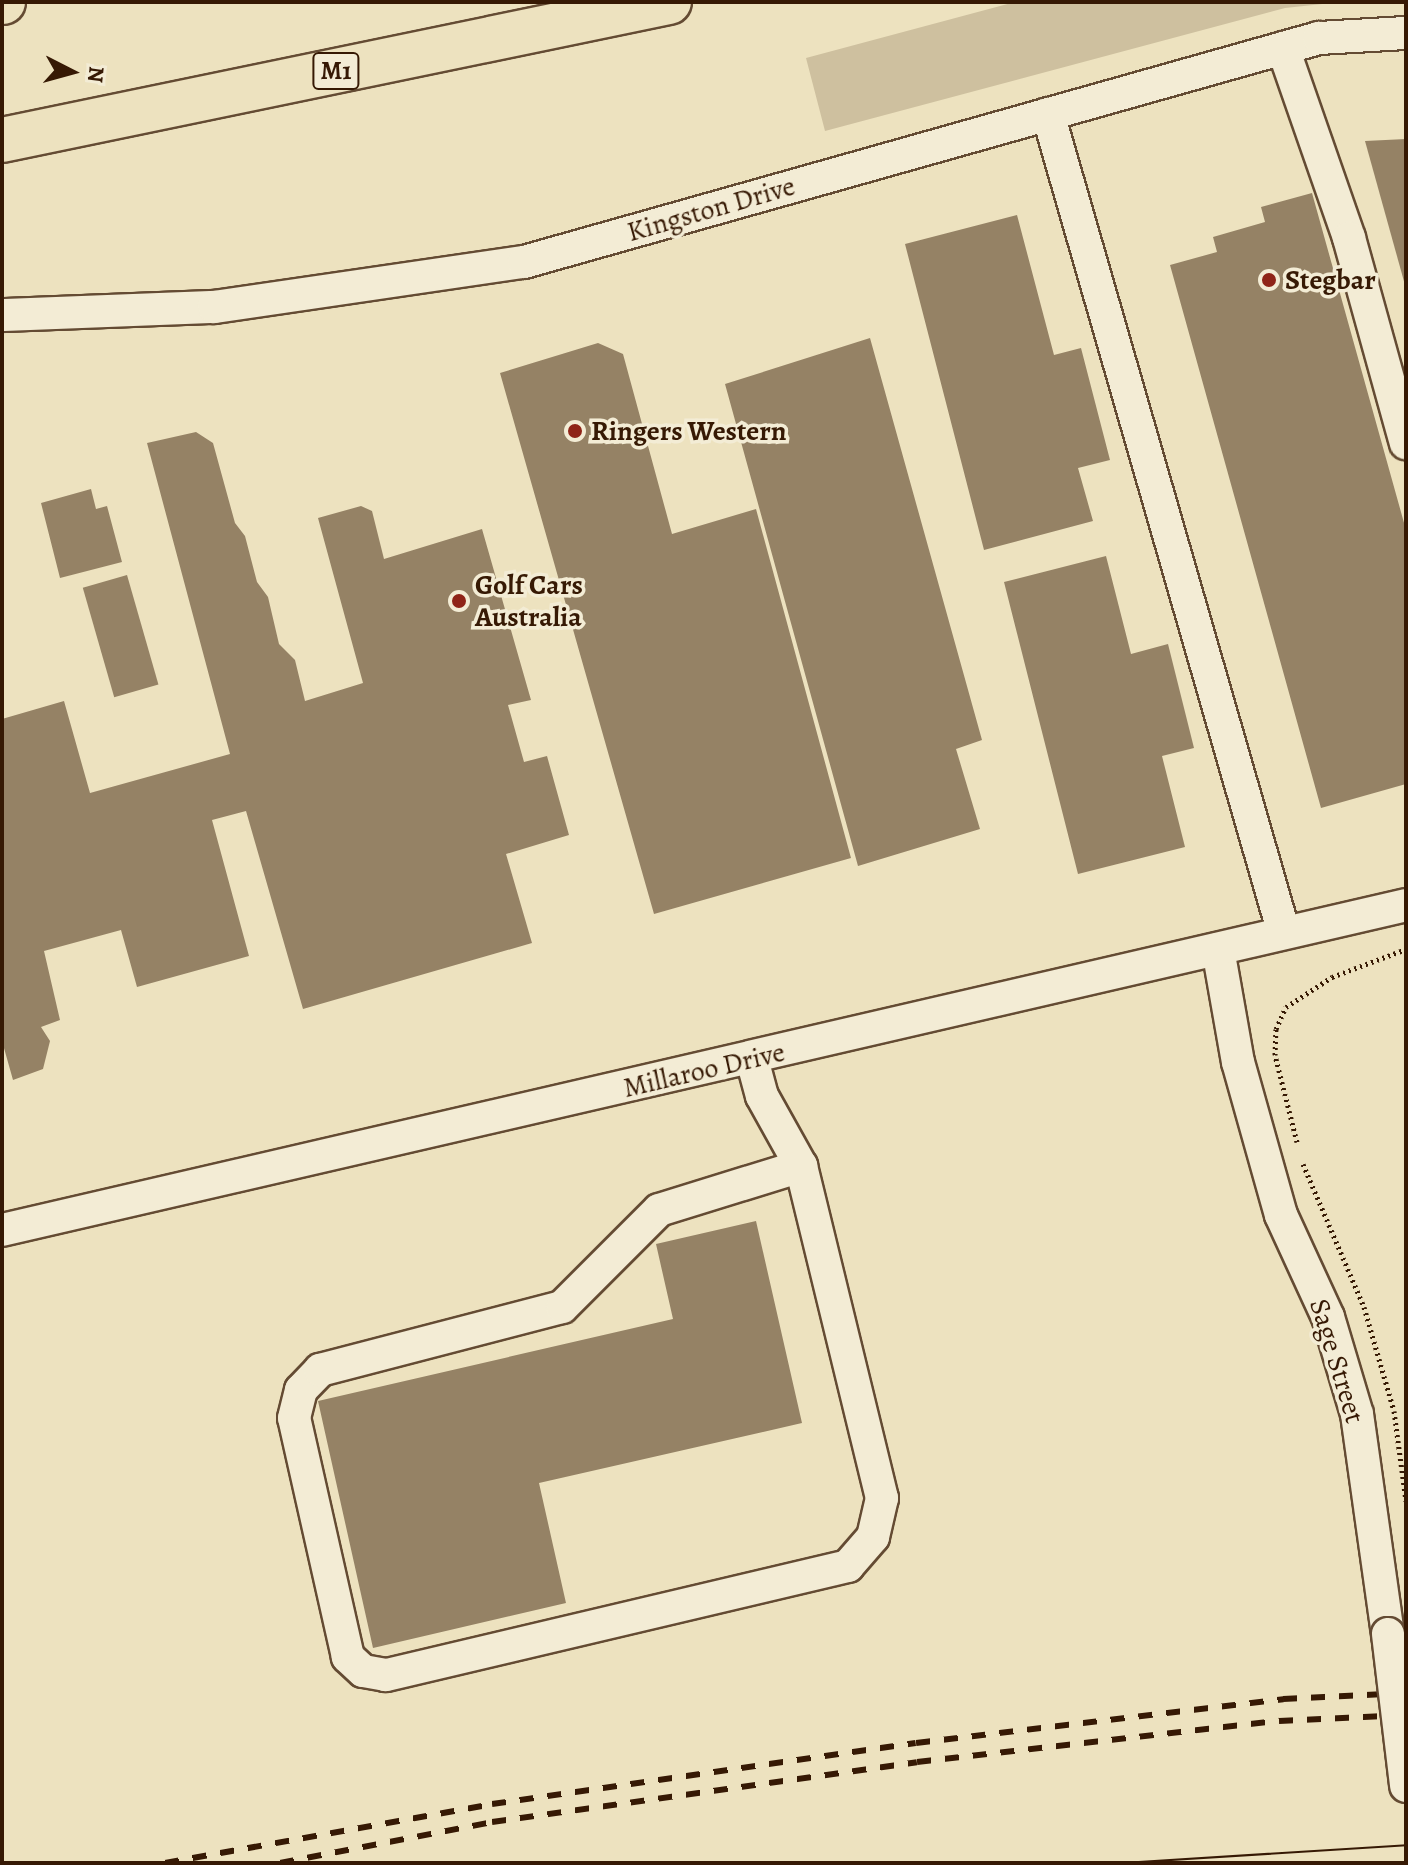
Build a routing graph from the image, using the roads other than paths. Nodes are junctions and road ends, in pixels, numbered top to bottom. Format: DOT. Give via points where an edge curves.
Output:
graph roads {
  1 [pos="669,2"];
  2 [pos="1406,33"];
  3 [pos="1283,48"];
  4 [pos="1048,114"];
  5 [pos="2,140"];
  6 [pos="2,315"];
  7 [pos="1406,443"];
  8 [pos="1406,905"];
  9 [pos="1284,933"];
  10 [pos="1218,949"];
  11 [pos="752,1059"];
  12 [pos="801,1166"];
  13 [pos="2,1230"];
  14 [pos="1406,1786"];
  1 -- 5 [label="highway, M1"];
  2 -- 3 [label="street, Kingston Drive" via="1319,38"];
  3 -- 4 [label="street, Kingston Drive"];
  3 -- 7 [label="street" via="1349,238"];
  4 -- 6 [label="street, Kingston Drive" via="524,262 214,307"];
  4 -- 9 [label="street"];
  8 -- 9 [label="street, Millaroo Drive"];
  9 -- 10 [label="street, Millaroo Drive"];
  10 -- 11 [label="street, Millaroo Drive"];
  10 -- 14 [label="street, Sage Street, bridge" via="1238,1062 1281,1215 1328,1317 1354,1401"];
  11 -- 12 [label="street" via="762,1096"];
  11 -- 13 [label="street, Millaroo Drive"];
  12 -- 12 [label="street" via="882,1498 873,1537 848,1566 386,1675 363,1671 348,1657 297,1433 294,1418 301,1390 320,1370 562,1307 659,1210"];
}
